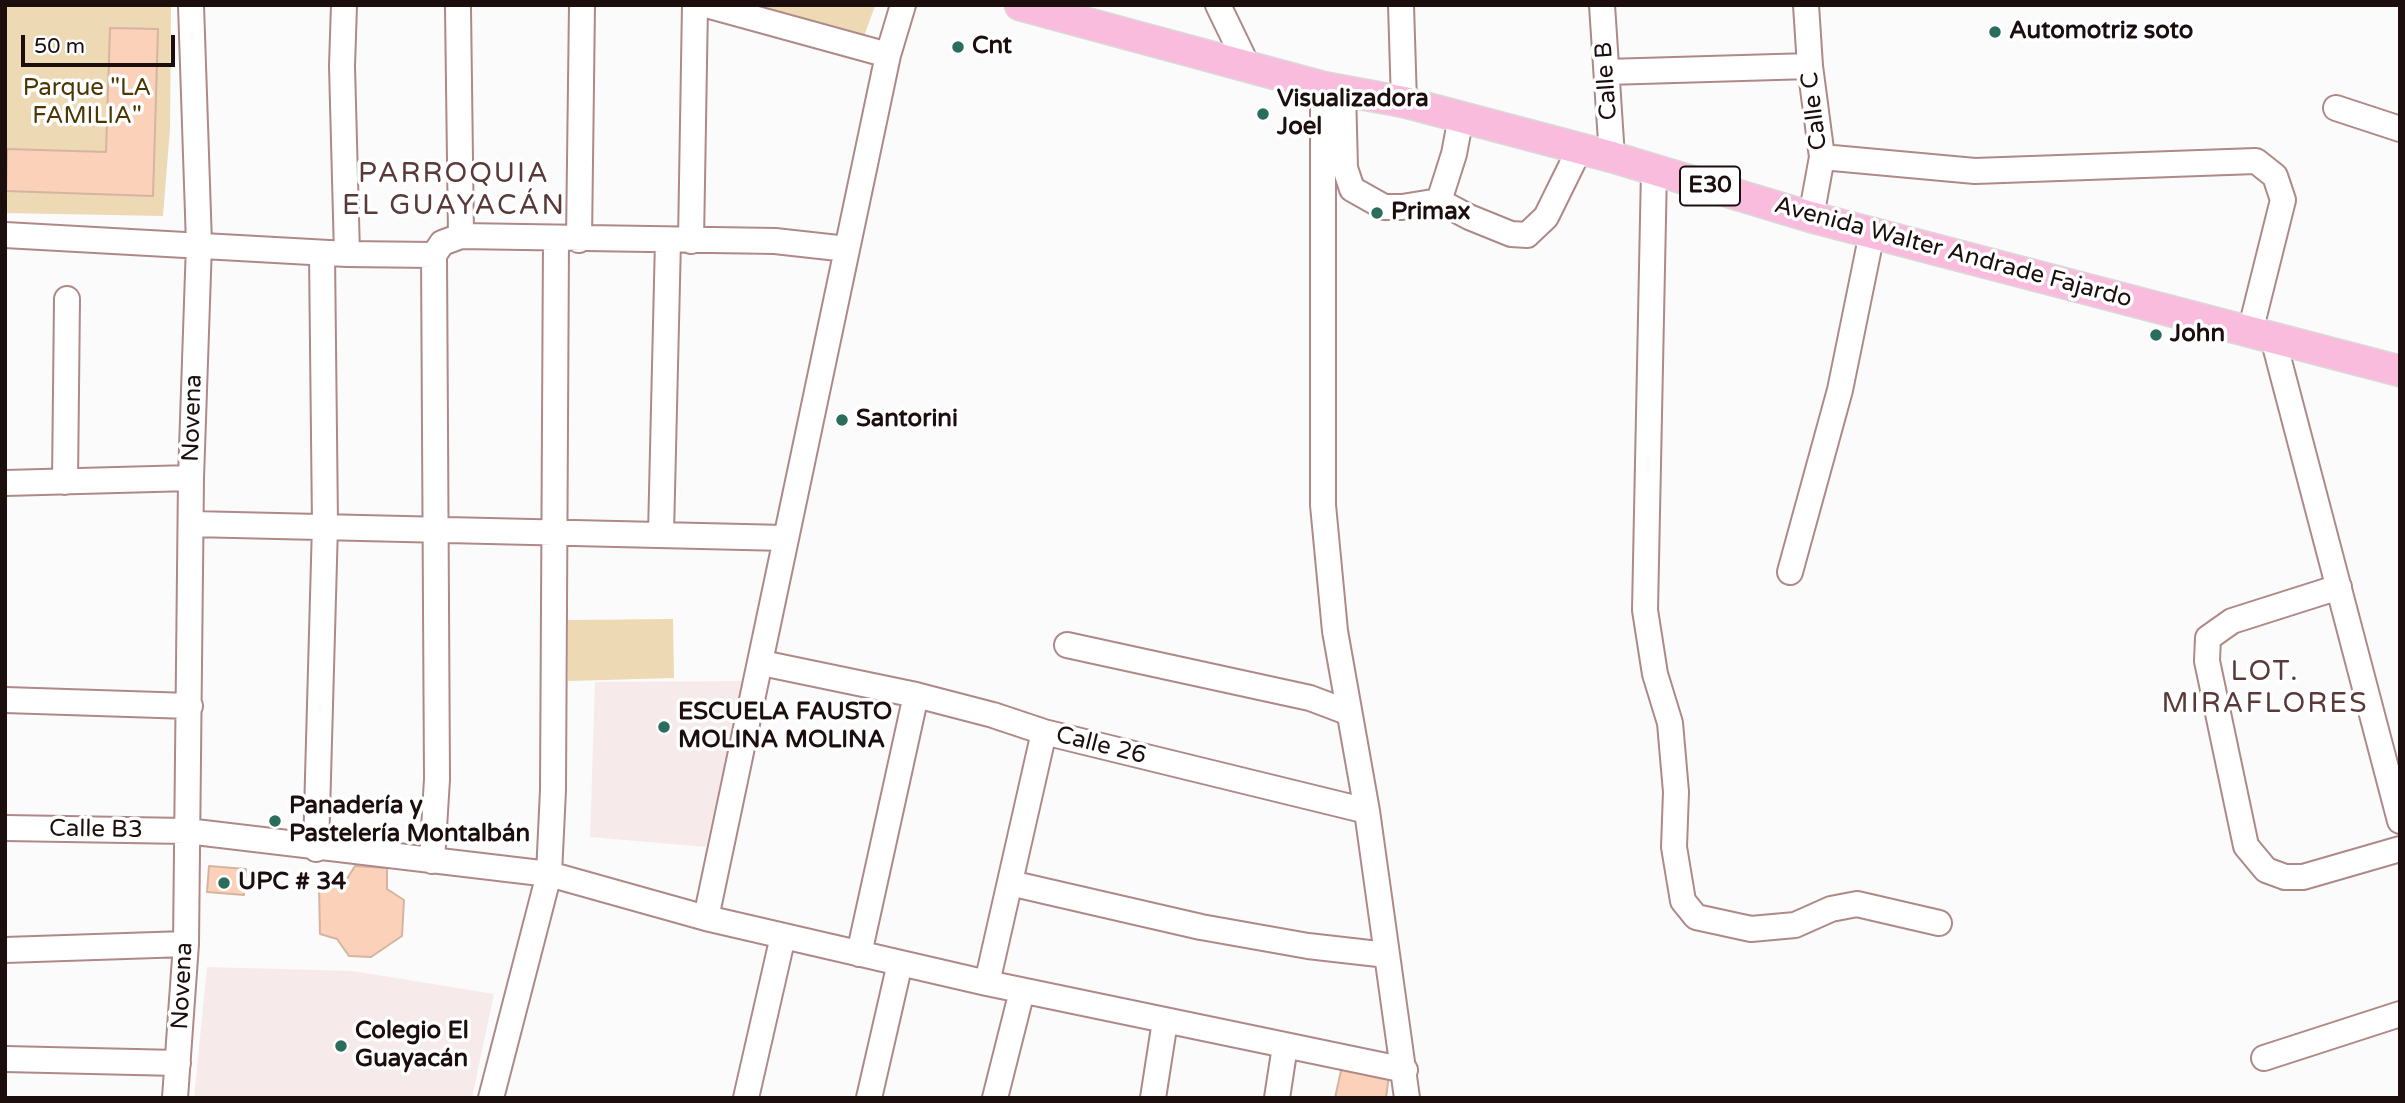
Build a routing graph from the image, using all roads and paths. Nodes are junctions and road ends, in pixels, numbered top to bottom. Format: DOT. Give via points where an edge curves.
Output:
graph roads {
  1 [pos="191,5"];
  2 [pos="344,5"];
  3 [pos="582,5"];
  4 [pos="695,5"];
  5 [pos="706,5"];
  6 [pos="903,5"];
  7 [pos="1020,5"];
  8 [pos="1218,5"];
  9 [pos="1401,5"];
  10 [pos="1601,5"];
  11 [pos="1806,5"];
  12 [pos="458,8"];
  13 [pos="888,55"];
  14 [pos="1247,65"];
  15 [pos="1810,66"];
  16 [pos="1607,72"];
  17 [pos="1333,89"];
  18 [pos="1405,102"];
  19 [pos="2336,108"];
  20 [pos="1461,117"];
  21 [pos="2400,129"];
  22 [pos="1580,148"];
  23 [pos="1612,157"];
  24 [pos="1822,157"];
  25 [pos="1654,170"];
  26 [pos="1439,201"];
  27 [pos="1811,216"];
  28 [pos="1872,233"];
  29 [pos="5,235"];
  30 [pos="461,236"];
  31 [pos="567,240"];
  32 [pos="680,240"];
  33 [pos="199,244"];
  34 [pos="847,249"];
  35 [pos="322,254"];
  36 [pos="347,254"];
  37 [pos="434,255"];
  38 [pos="67,299"];
  39 [pos="2262,335"];
  40 [pos="2400,371"];
  41 [pos="191,478"];
  42 [pos="65,482"];
  43 [pos="5,483"];
  44 [pos="192,524"];
  45 [pos="326,525"];
  46 [pos="433,529"];
  47 [pos="555,530"];
  48 [pos="661,534"];
  49 [pos="786,538"];
  50 [pos="1790,572"];
  51 [pos="2339,587"];
  52 [pos="1067,645"];
  53 [pos="762,663"];
  54 [pos="916,695"];
  55 [pos="5,700"];
  56 [pos="190,706"];
  57 [pos="1347,712"];
  58 [pos="1044,732"];
  59 [pos="1367,811"];
  60 [pos="2400,821"];
  61 [pos="5,828"];
  62 [pos="187,831"];
  63 [pos="316,849"];
  64 [pos="2400,849"];
  65 [pos="432,861"];
  66 [pos="549,874"];
  67 [pos="1010,883"];
  68 [pos="706,918"];
  69 [pos="1939,923"];
  70 [pos="783,936"];
  71 [pos="186,944"];
  72 [pos="5,950"];
  73 [pos="859,954"];
  74 [pos="1387,955"];
  75 [pos="900,963"];
  76 [pos="987,983"];
  77 [pos="1022,991"];
  78 [pos="2400,1014"];
  79 [pos="1165,1021"];
  80 [pos="1285,1046"];
  81 [pos="2264,1058"];
  82 [pos="5,1059"];
  83 [pos="178,1063"];
  84 [pos="1405,1070"];
  85 [pos="175,1098"];
  86 [pos="491,1098"];
  87 [pos="746,1098"];
  88 [pos="869,1098"];
  89 [pos="995,1098"];
  90 [pos="1153,1098"];
  91 [pos="1277,1098"];
  92 [pos="1407,1098"];
  1 -- 33 [label="street, Novena"];
  2 -- 36 [label="street"];
  3 -- 31 [label="street"];
  4 -- 32 [label="street"];
  5 -- 13 [label="street"];
  6 -- 13 [label="street"];
  7 -- 14 [label="main road, Avenida Walter Andrade Fajardo / E30"];
  8 -- 14 [label="street"];
  9 -- 18 [label="street"];
  10 -- 16 [label="street, Calle B"];
  11 -- 15 [label="street, Calle C"];
  12 -- 30 [label="street"];
  13 -- 34 [label="street"];
  14 -- 17 [label="main road, Avenida Walter Andrade Fajardo / E30"];
  15 -- 16 [label="street"];
  15 -- 24 [label="street, Calle C"];
  16 -- 23 [label="street, Calle B"];
  17 -- 18 [label="main road, Avenida Walter Andrade Fajardo / E30"];
  17 -- 26 [label="street" via="1352,189 1384,207"];
  17 -- 57 [label="street" via="1323,505"];
  18 -- 20 [label="main road, Avenida Walter Andrade Fajardo / E30"];
  19 -- 21 [label="street"];
  20 -- 22 [label="main road, Avenida Walter Andrade Fajardo / E30"];
  20 -- 26 [label="street"];
  22 -- 23 [label="main road, Avenida Walter Andrade Fajardo / E30"];
  22 -- 26 [label="street" via="1546,217 1527,235 1500,230"];
  23 -- 25 [label="main road, Avenida Walter Andrade Fajardo / E30"];
  24 -- 27 [label="street, Calle C"];
  24 -- 39 [label="street" via="1975,171 2256,161 2275,176 2283,200"];
  25 -- 27 [label="main road, Avenida Walter Andrade Fajardo / E30"];
  25 -- 69 [label="street" via="1645,610 1655,674 1670,723 1676,792 1674,847 1683,901 1696,917 1751,929 1795,925 1831,909 1857,904"];
  27 -- 28 [label="main road, Avenida Walter Andrade Fajardo / E30"];
  28 -- 39 [label="main road, Avenida Walter Andrade Fajardo / E30"];
  28 -- 50 [label="street" via="1840,390"];
  29 -- 33 [label="street"];
  30 -- 31 [label="street"];
  30 -- 37 [label="street" via="442,243"];
  31 -- 32 [label="street"];
  31 -- 47 [label="street"];
  32 -- 34 [label="street" via="775,241"];
  32 -- 48 [label="street"];
  33 -- 35 [label="street"];
  33 -- 41 [label="street, Novena"];
  34 -- 49 [label="street"];
  35 -- 36 [label="street"];
  35 -- 45 [label="street"];
  36 -- 37 [label="street"];
  37 -- 46 [label="street"];
  38 -- 42 [label="street"];
  39 -- 40 [label="main road, Avenida Walter Andrade Fajardo / E30"];
  39 -- 51 [label="street"];
  41 -- 42 [label="street"];
  41 -- 44 [label="street, Novena"];
  42 -- 43 [label="street"];
  44 -- 45 [label="street"];
  44 -- 56 [label="street, Novena"];
  45 -- 46 [label="street"];
  45 -- 63 [label="street"];
  46 -- 47 [label="street"];
  46 -- 65 [label="street" via="437,779"];
  47 -- 48 [label="street"];
  47 -- 66 [label="street"];
  48 -- 49 [label="street"];
  49 -- 53 [label="street"];
  51 -- 60 [label="street"];
  51 -- 64 [label="street" via="2232,621 2208,638 2207,661 2246,846 2266,870 2286,877 2303,877"];
  52 -- 57 [label="street" via="1310,698"];
  53 -- 54 [label="street"];
  53 -- 68 [label="street"];
  54 -- 58 [label="street"];
  54 -- 73 [label="street"];
  55 -- 56 [label="street"];
  56 -- 62 [label="street, Novena"];
  57 -- 59 [label="street"];
  58 -- 59 [label="street, Calle 26"];
  58 -- 67 [label="street, Calle 26"];
  59 -- 74 [label="street"];
  61 -- 62 [label="street, Calle B3"];
  62 -- 63 [label="street"];
  62 -- 71 [label="street, Novena"];
  63 -- 65 [label="street"];
  65 -- 66 [label="street"];
  66 -- 68 [label="street"];
  66 -- 86 [label="street"];
  67 -- 74 [label="street" via="1202,927"];
  67 -- 76 [label="street, Calle 26"];
  68 -- 70 [label="street"];
  70 -- 73 [label="street"];
  70 -- 87 [label="street"];
  71 -- 72 [label="street"];
  71 -- 83 [label="street, Novena"];
  73 -- 75 [label="street"];
  74 -- 84 [label="street"];
  75 -- 76 [label="street"];
  75 -- 88 [label="street"];
  76 -- 77 [label="street"];
  77 -- 79 [label="street"];
  77 -- 89 [label="street"];
  78 -- 81 [label="street"];
  79 -- 80 [label="street"];
  79 -- 90 [label="street"];
  80 -- 84 [label="street"];
  80 -- 91 [label="street"];
  82 -- 83 [label="street"];
  83 -- 85 [label="street, Novena"];
  84 -- 92 [label="street"];
}
